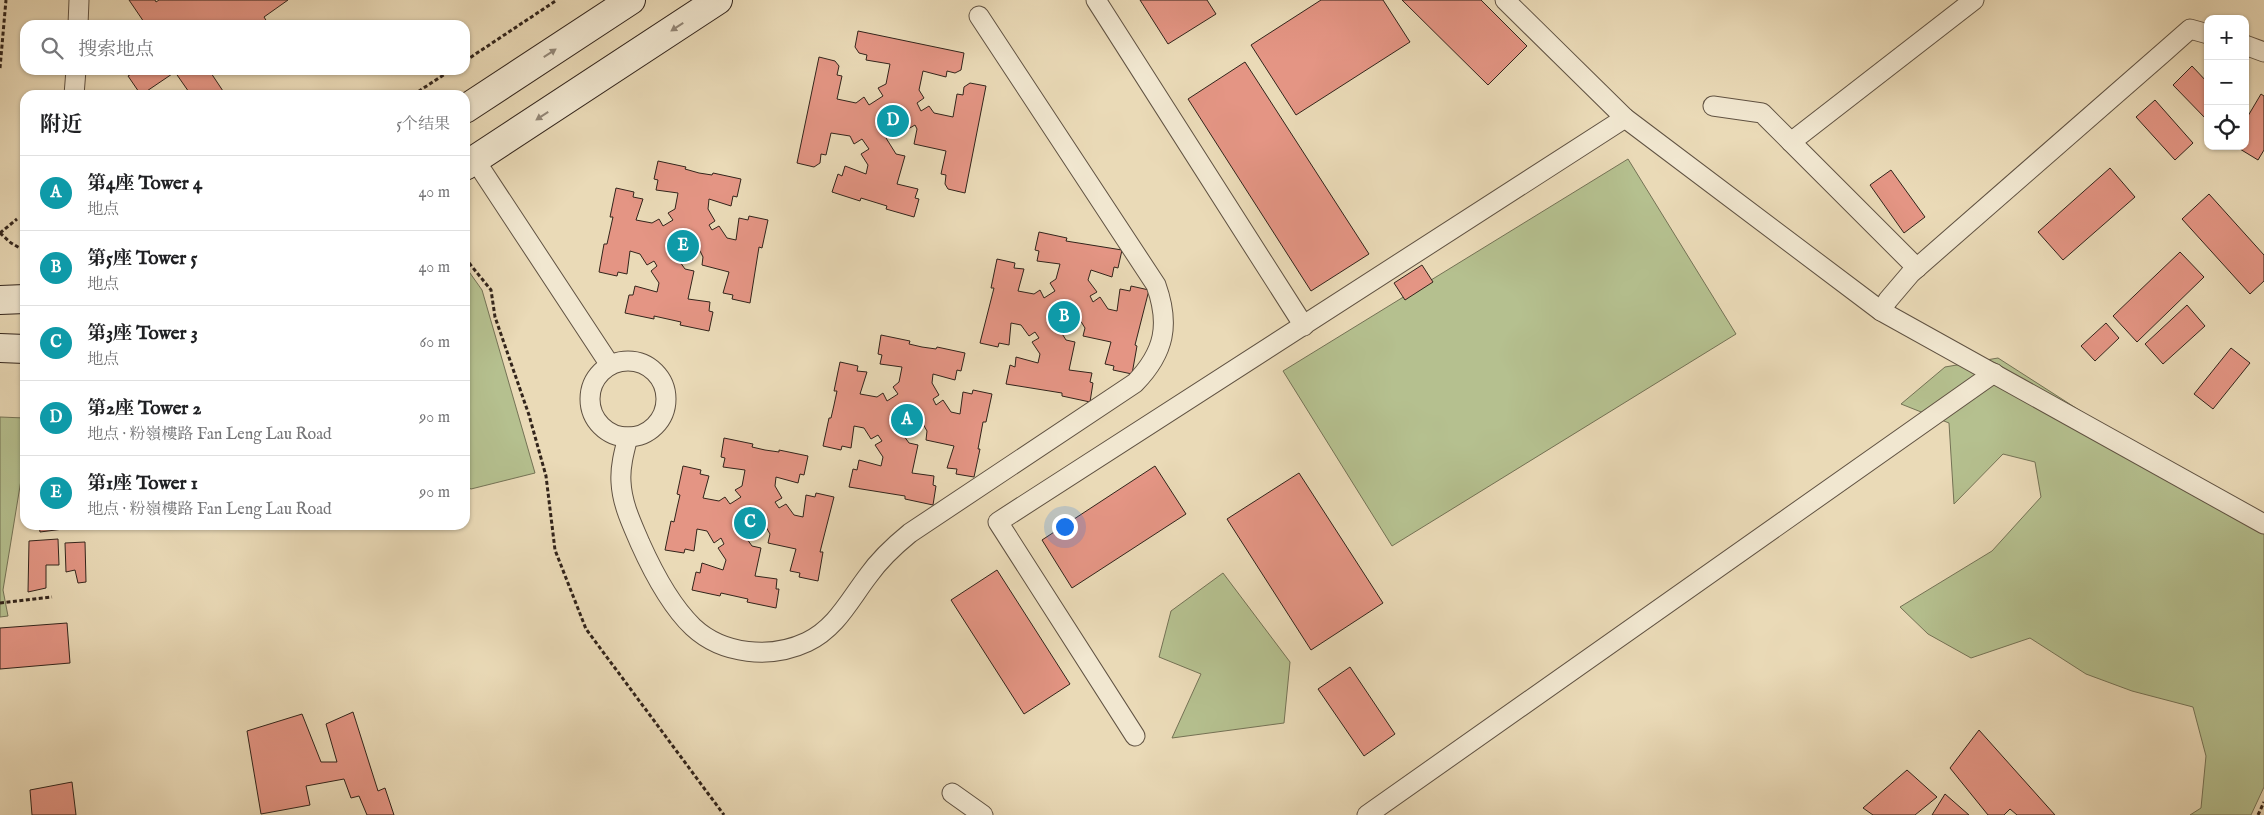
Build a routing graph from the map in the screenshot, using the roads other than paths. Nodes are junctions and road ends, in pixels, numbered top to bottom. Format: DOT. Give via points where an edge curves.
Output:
graph roads {
  1 [pos="79,0"];
  2 [pos="631,0"];
  3 [pos="718,0"];
  4 [pos="1096,0"];
  5 [pos="1505,0"];
  6 [pos="1974,0"];
  7 [pos="979,16"];
  8 [pos="78,20"];
  9 [pos="2204,33"];
  10 [pos="2249,46"];
  11 [pos="2264,52"];
  12 [pos="76,75"];
  13 [pos="74,90"];
  14 [pos="470,106"];
  15 [pos="1714,106"];
  16 [pos="1625,118"];
  17 [pos="1791,142"];
  18 [pos="470,163"];
  19 [pos="1917,268"];
  20 [pos="20,299"];
  21 [pos="0,300"];
  22 [pos="1882,311"];
  23 [pos="1304,326"];
  24 [pos="0,348"];
  25 [pos="20,348"];
  26 [pos="610,365"];
  27 [pos="1994,373"];
  28 [pos="628,437"];
  29 [pos="2264,524"];
  30 [pos="1135,736"];
  31 [pos="952,793"];
  32 [pos="983,815"];
  33 [pos="1367,815"];
  1 -- 8 [label="lane"];
  14 -- 2 [label="street, one-way"];
  3 -- 18 [label="street, one-way"];
  4 -- 23 [label="lane"];
  5 -- 16 [label="lane"];
  6 -- 17 [label="lane"];
  7 -- 28 [label="lane" via="1156,284 1162,302 1163,329 1157,355 1148,370 1135,383 910,533 879,562 842,614 826,630 807,642 778,652 748,652 719,644 693,627 669,596 648,562 624,504 622,459"];
  9 -- 19 [label="lane" via="2190,29"];
  10 -- 11 [label="lane"];
  12 -- 13 [label="lane"];
  15 -- 17 [label="lane" via="1762,113"];
  16 -- 22 [label="lane"];
  16 -- 23 [label="lane"];
  17 -- 19 [label="lane"];
  18 -- 26 [label="lane"];
  19 -- 22 [label="lane"];
  20 -- 21 [label="street"];
  22 -- 27 [label="lane"];
  23 -- 30 [label="lane" via="998,522"];
  24 -- 25 [label="street"];
  26 -- 28 [label="lane" via="593,384 591,408 605,429 616,436"];
  26 -- 28 [label="lane" via="622,361 646,366 663,384 666,397 660,421 641,436"];
  27 -- 29 [label="lane"];
  27 -- 33 [label="lane"];
  31 -- 32 [label="lane"];
}
